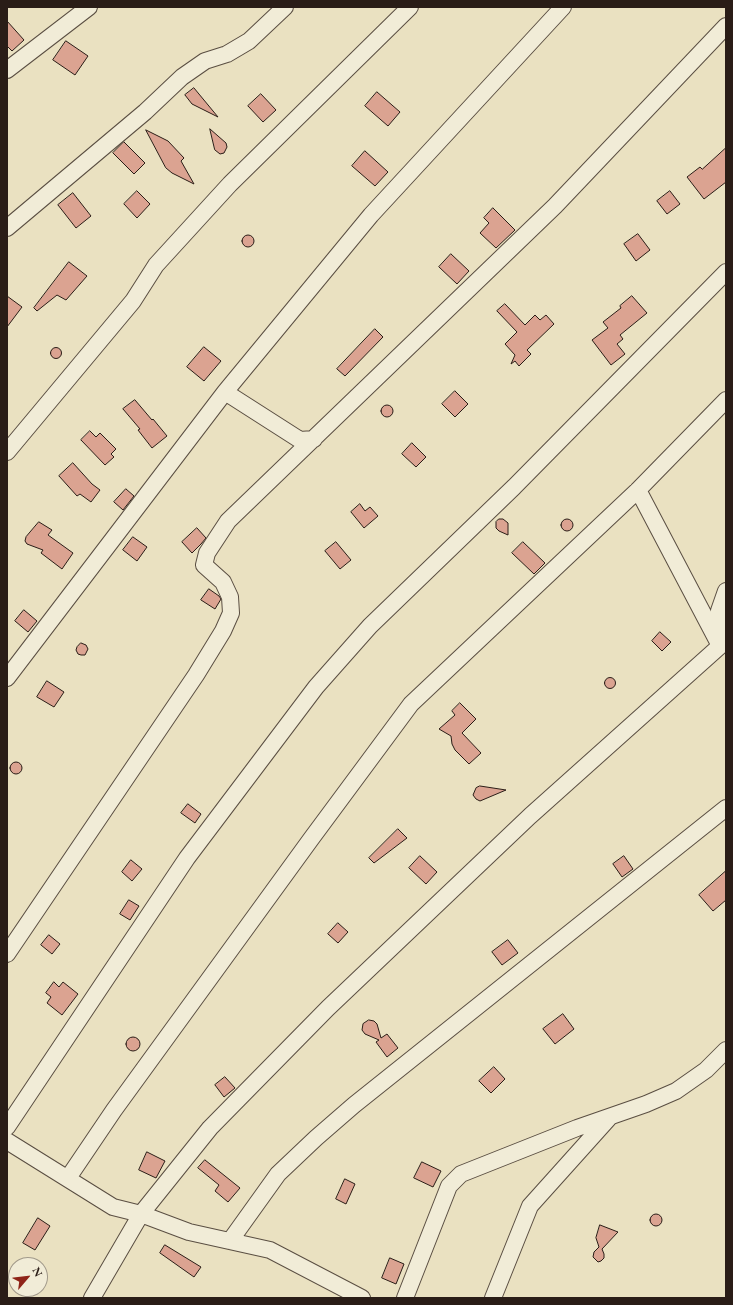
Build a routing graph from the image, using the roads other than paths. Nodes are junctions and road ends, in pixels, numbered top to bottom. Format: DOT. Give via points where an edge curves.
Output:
graph roads {
  1 [pos="89,7"];
  2 [pos="285,7"];
  3 [pos="410,7"];
  4 [pos="563,7"];
  5 [pos="726,26"];
  6 [pos="7,70"];
  7 [pos="7,228"];
  8 [pos="726,272"];
  9 [pos="225,392"];
  10 [pos="726,400"];
  11 [pos="314,439"];
  12 [pos="7,452"];
  13 [pos="638,490"];
  14 [pos="726,591"];
  15 [pos="723,650"];
  16 [pos="7,678"];
  17 [pos="726,808"];
  18 [pos="7,954"];
  19 [pos="726,1050"];
  20 [pos="720,1066"];
  21 [pos="610,1116"];
  22 [pos="7,1127"];
  23 [pos="7,1141"];
  24 [pos="68,1178"];
  25 [pos="141,1214"];
  26 [pos="230,1241"];
  27 [pos="92,1298"];
  28 [pos="362,1298"];
  29 [pos="405,1298"];
  30 [pos="493,1298"];
  1 -- 6 [label="street"];
  2 -- 7 [label="street" via="249,41 227,54 205,61 182,78"];
  3 -- 12 [label="street" via="230,184 156,265 133,301"];
  4 -- 9 [label="street" via="371,215"];
  5 -- 11 [label="street" via="555,206"];
  8 -- 22 [label="street" via="514,487 370,626 316,687 187,858"];
  9 -- 11 [label="street" via="300,440"];
  9 -- 16 [label="street"];
  10 -- 13 [label="street"];
  11 -- 18 [label="street" via="228,522 207,553 204,565 223,582 230,597 231,613 223,631 196,675"];
  13 -- 15 [label="street"];
  13 -- 24 [label="street" via="411,704 133,1084"];
  14 -- 15 [label="street" via="719,611"];
  15 -- 25 [label="street" via="530,816 328,1008 210,1128"];
  17 -- 26 [label="street" via="316,1138 278,1174"];
  19 -- 20 [label="street"];
  20 -- 21 [label="street" via="706,1070 676,1091"];
  21 -- 29 [label="street" via="461,1174 449,1186"];
  21 -- 30 [label="street" via="530,1206"];
  23 -- 24 [label="street"];
  24 -- 25 [label="street" via="113,1207"];
  25 -- 26 [label="street" via="189,1232"];
  25 -- 27 [label="street"];
  26 -- 28 [label="street" via="270,1250"];
}
